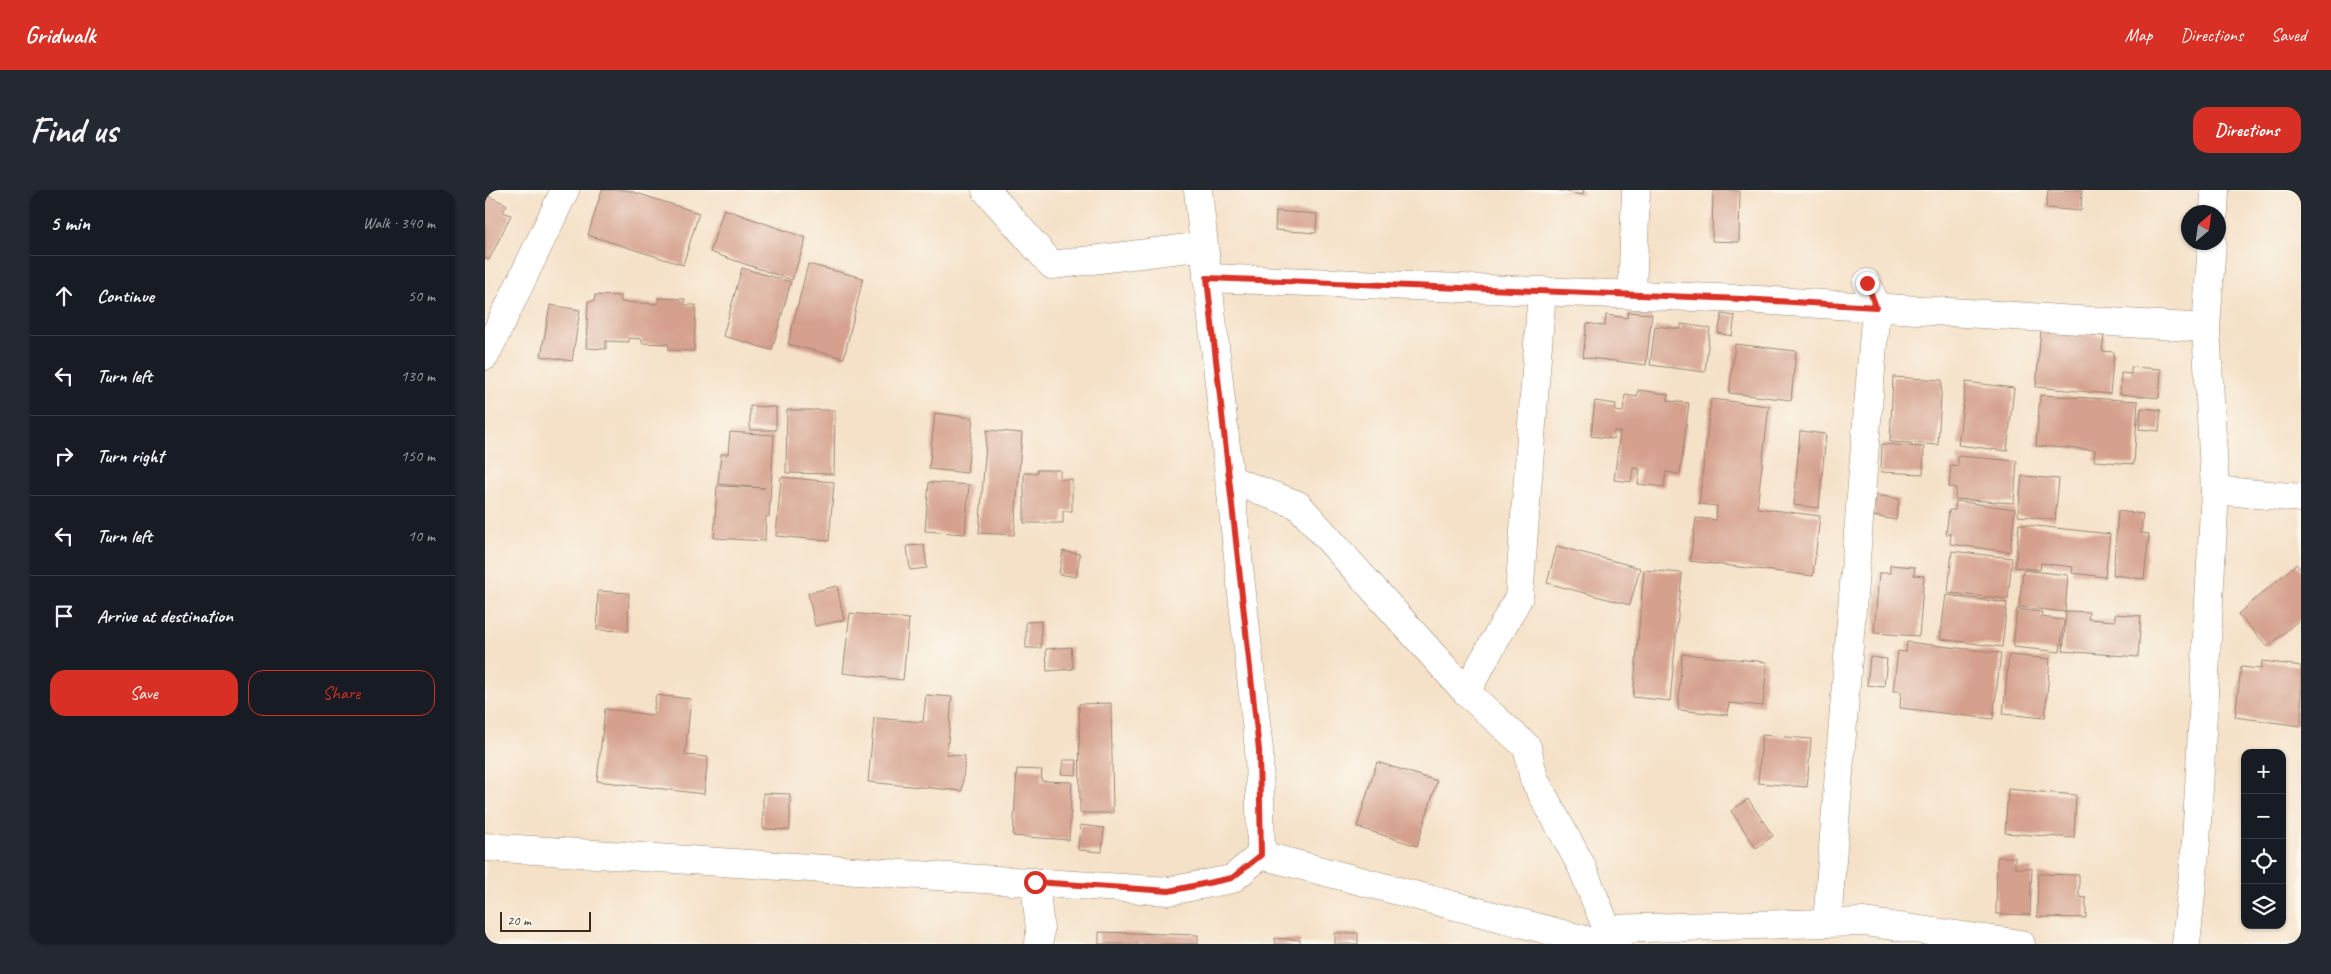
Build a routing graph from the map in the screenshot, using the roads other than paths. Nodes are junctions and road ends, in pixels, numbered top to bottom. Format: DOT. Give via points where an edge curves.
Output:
graph roads {
  1 [pos="565,190"];
  2 [pos="986,190"];
  3 [pos="1197,190"];
  4 [pos="1636,190"];
  5 [pos="2215,190"];
  6 [pos="2214,205"];
  7 [pos="1204,246"];
  8 [pos="2211,250"];
  9 [pos="1207,278"];
  10 [pos="1542,291"];
  11 [pos="1632,295"];
  12 [pos="1871,295"];
  13 [pos="2206,328"];
  14 [pos="485,356"];
  15 [pos="1229,479"];
  16 [pos="2215,490"];
  17 [pos="2301,498"];
  18 [pos="1466,692"];
  19 [pos="485,847"];
  20 [pos="1261,855"];
  21 [pos="1035,882"];
  22 [pos="1827,923"];
  23 [pos="1605,940"];
  24 [pos="1039,944"];
  25 [pos="2021,944"];
  26 [pos="2186,944"];
  1 -- 14 [label="street"];
  2 -- 7 [label="street" via="1052,266"];
  3 -- 7 [label="street"];
  4 -- 11 [label="street"];
  5 -- 6 [label="street"];
  7 -- 9 [label="street"];
  8 -- 13 [label="street"];
  9 -- 10 [label="street"];
  9 -- 15 [label="street"];
  10 -- 11 [label="street"];
  10 -- 18 [label="street" via="1519,597"];
  11 -- 12 [label="street"];
  12 -- 13 [label="street"];
  12 -- 22 [label="street"];
  13 -- 16 [label="street"];
  15 -- 18 [label="street" via="1298,505"];
  15 -- 20 [label="street" via="1259,750"];
  16 -- 17 [label="street"];
  16 -- 26 [label="street" via="2196,843"];
  18 -- 23 [label="street" via="1527,747 1534,779 1581,865"];
  19 -- 21 [label="street"];
  20 -- 21 [label="street" via="1232,878 1169,891"];
  20 -- 23 [label="street"];
  21 -- 24 [label="street"];
  22 -- 23 [label="street"];
  22 -- 25 [label="street" via="1864,922"];
}
